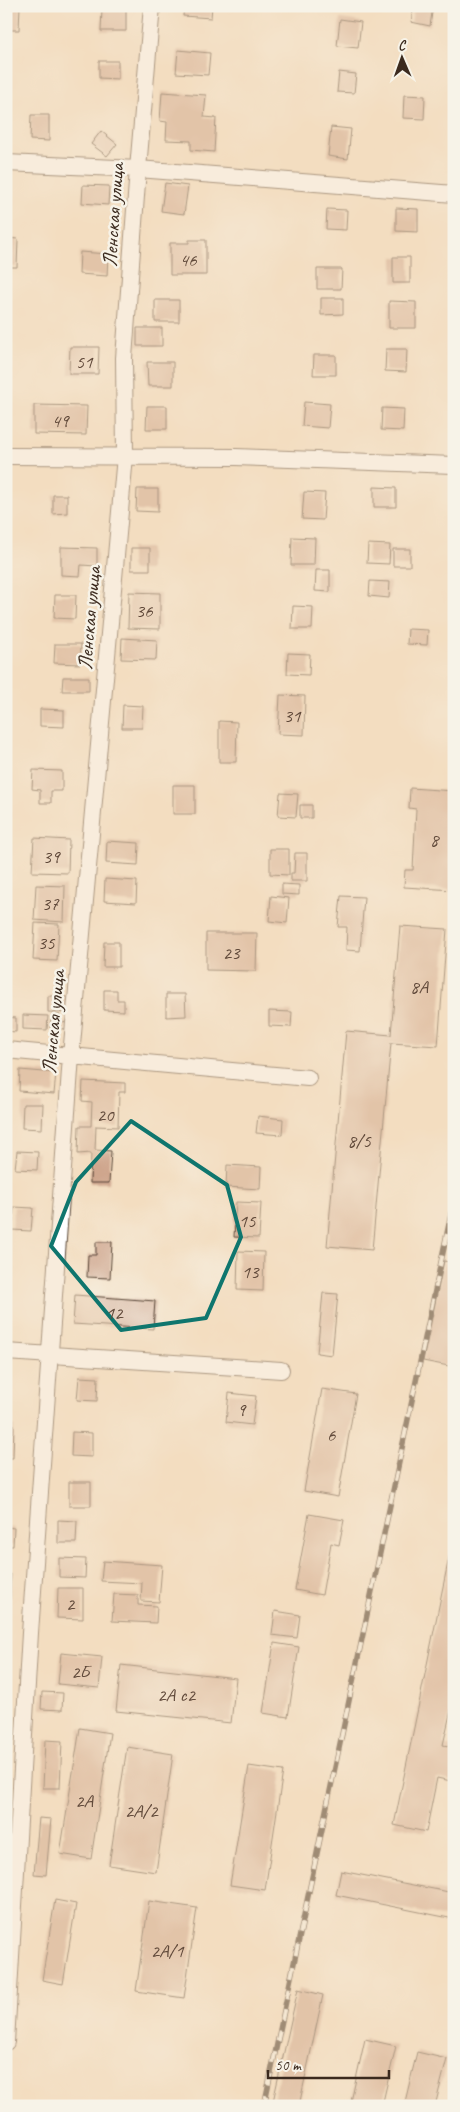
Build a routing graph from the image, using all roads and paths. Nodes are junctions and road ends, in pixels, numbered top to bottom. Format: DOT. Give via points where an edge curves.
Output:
graph roads {
  1 [pos="152,6"];
  2 [pos="6,163"];
  3 [pos="138,169"];
  4 [pos="454,194"];
  5 [pos="6,456"];
  6 [pos="124,456"];
  7 [pos="454,465"];
  8 [pos="6,1050"];
  9 [pos="71,1056"];
  10 [pos="308,1078"];
  11 [pos="6,1352"];
  12 [pos="51,1355"];
  13 [pos="281,1370"];
  14 [pos="6,2042"];
  1 -- 3 [label="street, Ленская улица"];
  2 -- 3 [label="street"];
  3 -- 4 [label="street"];
  3 -- 6 [label="street, Ленская улица" via="124,358"];
  5 -- 6 [label="street"];
  6 -- 7 [label="street"];
  6 -- 9 [label="street, Ленская улица"];
  8 -- 9 [label="street"];
  9 -- 10 [label="street"];
  9 -- 12 [label="street, Ленская улица"];
  11 -- 12 [label="street"];
  12 -- 13 [label="street"];
  12 -- 14 [label="street, Ленская улица" via="30,1633"];
}
